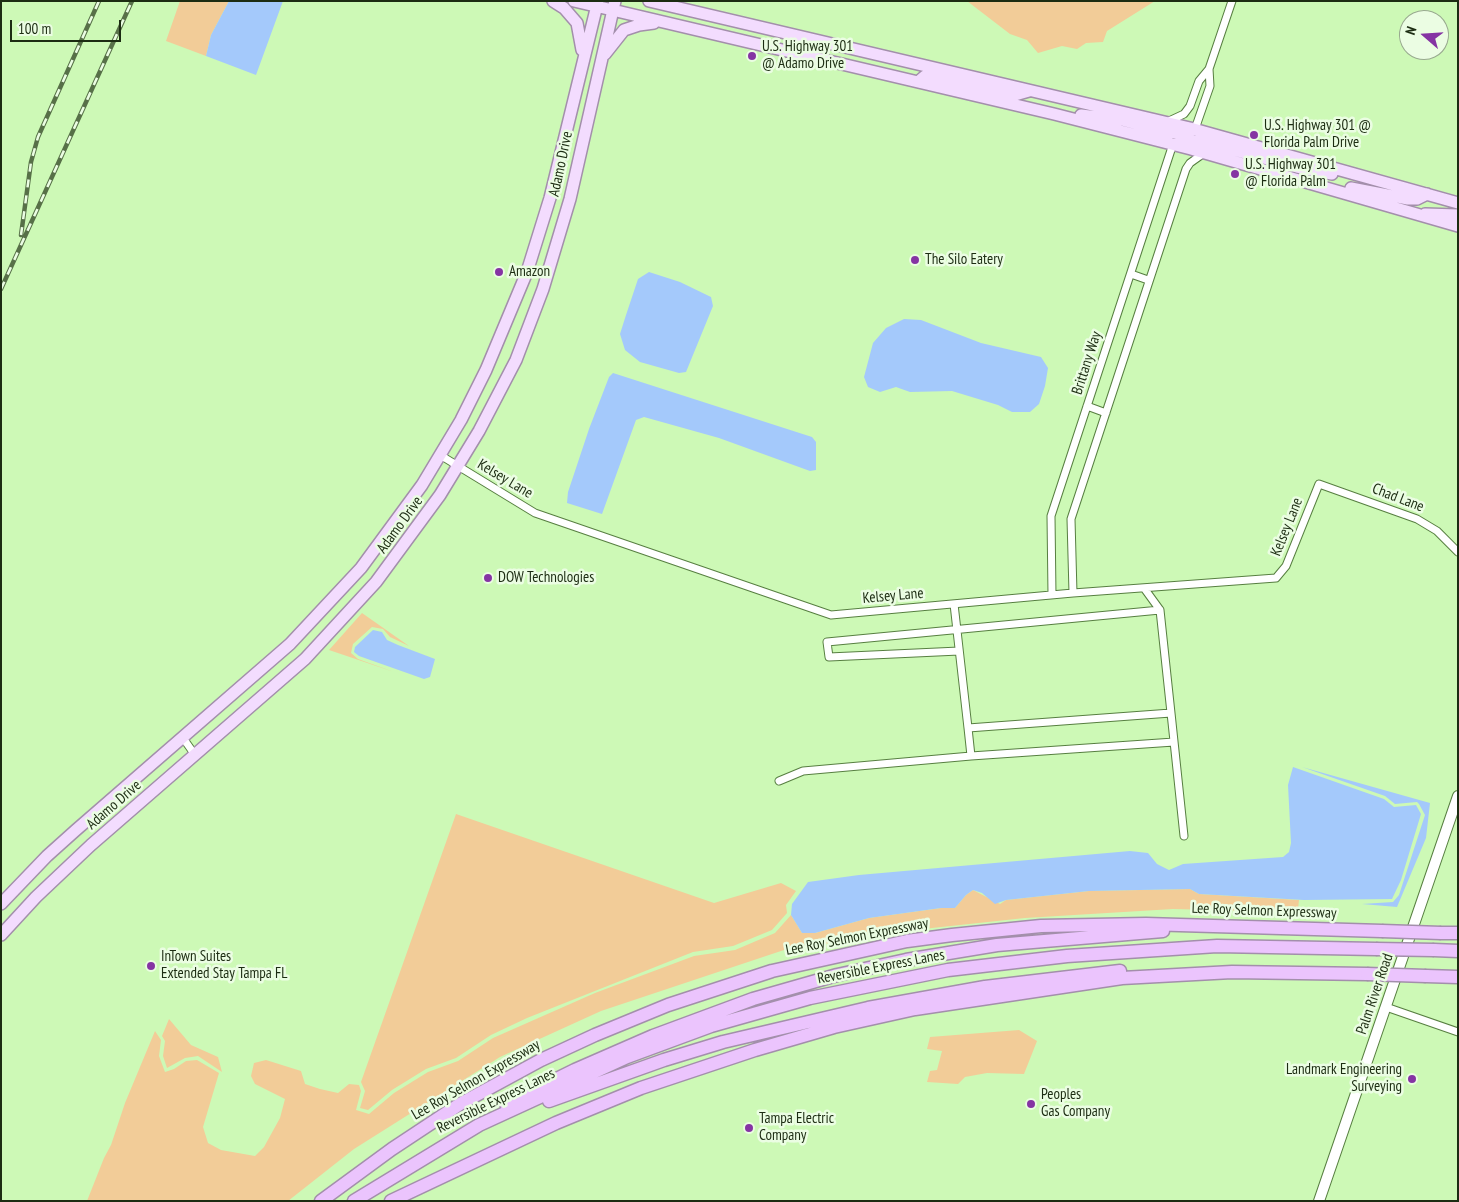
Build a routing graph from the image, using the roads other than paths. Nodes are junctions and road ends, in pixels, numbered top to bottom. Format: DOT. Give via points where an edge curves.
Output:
graph roads {
  1 [pos="553,1"];
  2 [pos="574,1"];
  3 [pos="1232,1"];
  4 [pos="653,2"];
  5 [pos="597,4"];
  6 [pos="613,6"];
  7 [pos="664,22"];
  8 [pos="602,57"];
  9 [pos="583,62"];
  10 [pos="1210,68"];
  11 [pos="918,82"];
  12 [pos="1031,90"];
  13 [pos="1054,114"];
  14 [pos="1166,122"];
  15 [pos="1195,129"];
  16 [pos="1173,144"];
  17 [pos="1204,153"];
  18 [pos="1356,174"];
  19 [pos="1290,177"];
  20 [pos="1427,194"];
  21 [pos="1458,203"];
  22 [pos="1419,215"];
  23 [pos="1458,215"];
  24 [pos="1458,226"];
  25 [pos="1131,274"];
  26 [pos="1148,280"];
  27 [pos="1087,406"];
  28 [pos="1106,413"];
  29 [pos="440,455"];
  30 [pos="458,466"];
  31 [pos="1319,484"];
  32 [pos="1458,552"];
  33 [pos="1144,588"];
  34 [pos="1073,593"];
  35 [pos="1052,595"];
  36 [pos="954,604"];
  37 [pos="1160,610"];
  38 [pos="957,630"];
  39 [pos="959,651"];
  40 [pos="1171,712"];
  41 [pos="968,728"];
  42 [pos="183,738"];
  43 [pos="1174,742"];
  44 [pos="196,755"];
  45 [pos="971,756"];
  46 [pos="779,781"];
  47 [pos="1458,796"];
  48 [pos="1184,836"];
  49 [pos="1,904"];
  50 [pos="1185,925"];
  51 [pos="1458,933"];
  52 [pos="1,935"];
  53 [pos="1458,951"];
  54 [pos="1232,972"];
  55 [pos="1458,977"];
  56 [pos="1386,1007"];
  57 [pos="1458,1032"];
  58 [pos="479,1125"];
  59 [pos="448,1142"];
  60 [pos="321,1201"];
  61 [pos="354,1201"];
  62 [pos="391,1201"];
  63 [pos="1319,1201"];
  1 -- 9 [label="main road" via="577,23"];
  2 -- 5 [label="main road"];
  3 -- 10 [label="street"];
  4 -- 12 [label="main road"];
  5 -- 6 [label="main road"];
  5 -- 9 [label="main road, Adamo Drive"];
  6 -- 7 [label="main road"];
  6 -- 8 [label="main road, Adamo Drive"];
  7 -- 8 [label="main road" via="628,28"];
  7 -- 11 [label="main road"];
  8 -- 30 [label="main road, Adamo Drive" via="570,199 543,289 516,360"];
  9 -- 29 [label="main road, Adamo Drive" via="550,198 526,277 494,355"];
  10 -- 14 [label="street" via="1199,81 1184,114"];
  10 -- 15 [label="street" via="1210,86"];
  11 -- 12 [label="main road" via="932,75 1015,95"];
  11 -- 13 [label="main road"];
  12 -- 14 [label="main road"];
  13 -- 15 [label="main road" via="1122,120 1171,133"];
  13 -- 16 [label="main road"];
  14 -- 15 [label="main road"];
  15 -- 18 [label="main road"];
  16 -- 17 [label="main road"];
  16 -- 18 [label="main road" via="1188,140 1204,142 1297,167"];
  16 -- 25 [label="street, Brittany Way"];
  17 -- 19 [label="main road"];
  17 -- 26 [label="street" via="1186,169"];
  18 -- 20 [label="main road"];
  19 -- 20 [label="main road" via="1408,199"];
  19 -- 22 [label="main road"];
  20 -- 21 [label="main road"];
  22 -- 23 [label="main road"];
  22 -- 24 [label="main road"];
  25 -- 26 [label="street"];
  25 -- 27 [label="street, Brittany Way"];
  26 -- 28 [label="street"];
  27 -- 28 [label="street"];
  27 -- 35 [label="street, Brittany Way" via="1051,516"];
  28 -- 34 [label="street" via="1071,519"];
  29 -- 30 [label="street, Kelsey Lane"];
  29 -- 42 [label="main road, Adamo Drive" via="382,541 337,595 261,672"];
  30 -- 36 [label="street, Kelsey Lane" via="535,513 831,615"];
  30 -- 44 [label="main road, Adamo Drive" via="399,554 347,615 280,683"];
  31 -- 32 [label="street, Chad Lane" via="1417,519 1437,531"];
  31 -- 33 [label="street, Kelsey Lane" via="1286,566 1276,578"];
  33 -- 34 [label="street, Kelsey Lane"];
  33 -- 37 [label="street"];
  34 -- 35 [label="street, Kelsey Lane"];
  35 -- 36 [label="street, Kelsey Lane"];
  36 -- 38 [label="street"];
  37 -- 38 [label="street"];
  37 -- 40 [label="street"];
  38 -- 39 [label="street"];
  38 -- 39 [label="street" via="827,642 829,657"];
  39 -- 41 [label="street"];
  40 -- 41 [label="street"];
  40 -- 43 [label="street"];
  41 -- 45 [label="street"];
  42 -- 44 [label="street"];
  42 -- 49 [label="main road, Adamo Drive" via="50,854"];
  43 -- 45 [label="street"];
  43 -- 48 [label="street"];
  44 -- 52 [label="main road, Adamo Drive" via="70,864"];
  45 -- 46 [label="street" via="803,771"];
  47 -- 56 [label="street, Palm River Road"];
  50 -- 51 [label="highway, Lee Roy Selmon Expressway, bridge"];
  50 -- 59 [label="highway" via="1163,931 1055,939 953,952 871,967 753,999 653,1036 575,1070 482,1115"];
  50 -- 60 [label="highway, Lee Roy Selmon Expressway" via="1094,924 952,934 863,949 724,986 632,1019 541,1060 460,1104"];
  53 -- 58 [label="highway, Reversible Express Lanes, bridge" via="1217,946 1121,951 1013,962 879,982 777,1006 679,1038 627,1057"];
  54 -- 55 [label="highway, bridge"];
  54 -- 58 [label="highway" via="1197,966 1069,975 868,1008 723,1042 545,1102 493,1125"];
  54 -- 62 [label="highway" via="1112,980 915,1008 834,1027 754,1050 607,1101 499,1148"];
  56 -- 57 [label="street"];
  56 -- 63 [label="street, Palm River Road"];
  58 -- 59 [label="highway, Reversible Express Lanes"];
  59 -- 61 [label="highway, Reversible Express Lanes"];
}
